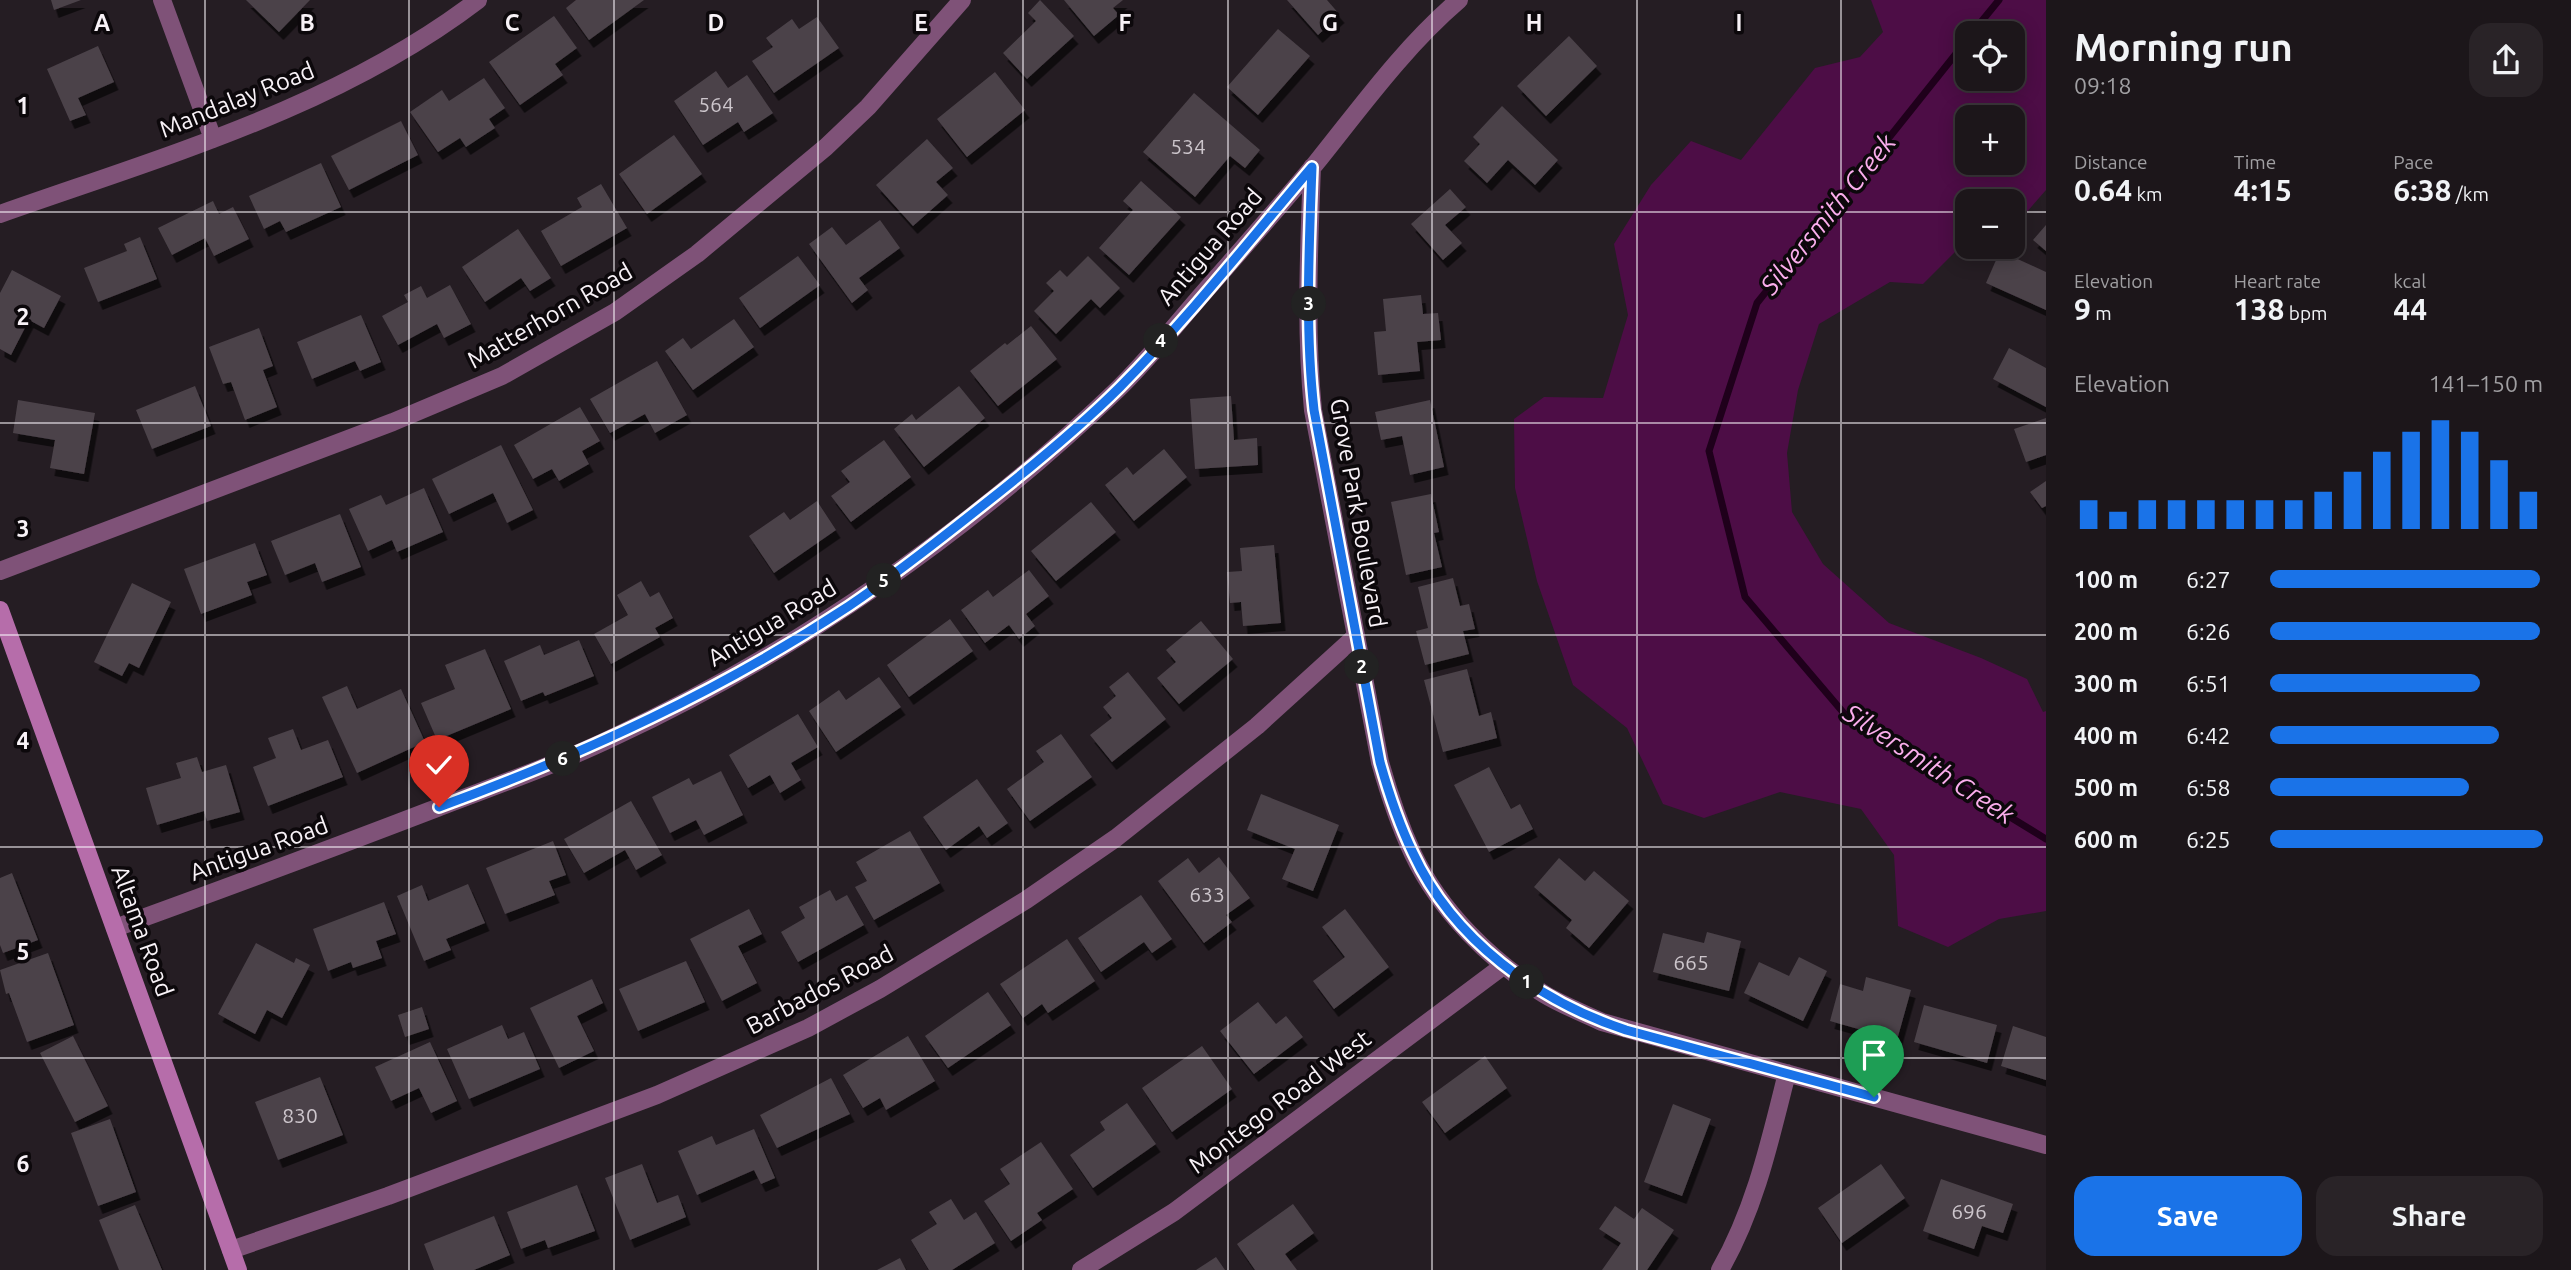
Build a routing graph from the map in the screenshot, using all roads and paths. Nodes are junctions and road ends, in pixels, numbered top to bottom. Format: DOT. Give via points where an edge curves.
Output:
graph roads {
  1 [pos="162,0"];
  2 [pos="478,0"];
  3 [pos="962,0"];
  4 [pos="1459,0"];
  5 [pos="213,139"];
  6 [pos="1312,167"];
  7 [pos="0,215"];
  8 [pos="0,571"];
  9 [pos="0,610"];
  10 [pos="1356,636"];
  11 [pos="115,928"];
  12 [pos="1503,966"];
  13 [pos="1787,1073"];
  14 [pos="2046,1145"];
  15 [pos="231,1250"];
  16 [pos="238,1270"];
  17 [pos="1081,1270"];
  18 [pos="1720,1270"];
  1 -- 5 [label="street"];
  2 -- 5 [label="street, Mandalay Road" via="389,59 328,91"];
  3 -- 8 [label="street, Matterhorn Road" via="868,107 826,147 697,254 615,312 502,376 393,422"];
  4 -- 6 [label="street, Antigua Road" via="1392,67"];
  5 -- 7 [label="street, Mandalay Road"];
  6 -- 10 [label="street, Grove Park Boulevard" via="1310,380"];
  6 -- 11 [label="street, Antigua Road" via="1119,388 1012,483 850,605 702,693 528,775"];
  9 -- 11 [label="street, Altama Road"];
  10 -- 12 [label="street, Grove Park Boulevard" via="1380,762 1394,811 1414,856 1456,917"];
  10 -- 15 [label="street, Barbados Road" via="1257,726 1116,838 1026,900 880,989 808,1028 657,1095"];
  11 -- 15 [label="street, Altama Road"];
  12 -- 13 [label="street, Grove Park Boulevard" via="1545,995 1602,1022"];
  12 -- 17 [label="street, Montego Road West" via="1174,1212"];
  13 -- 14 [label="street, Grove Park Boulevard"];
  13 -- 18 [label="street" via="1758,1188"];
  15 -- 16 [label="street, Altama Road"];
}
